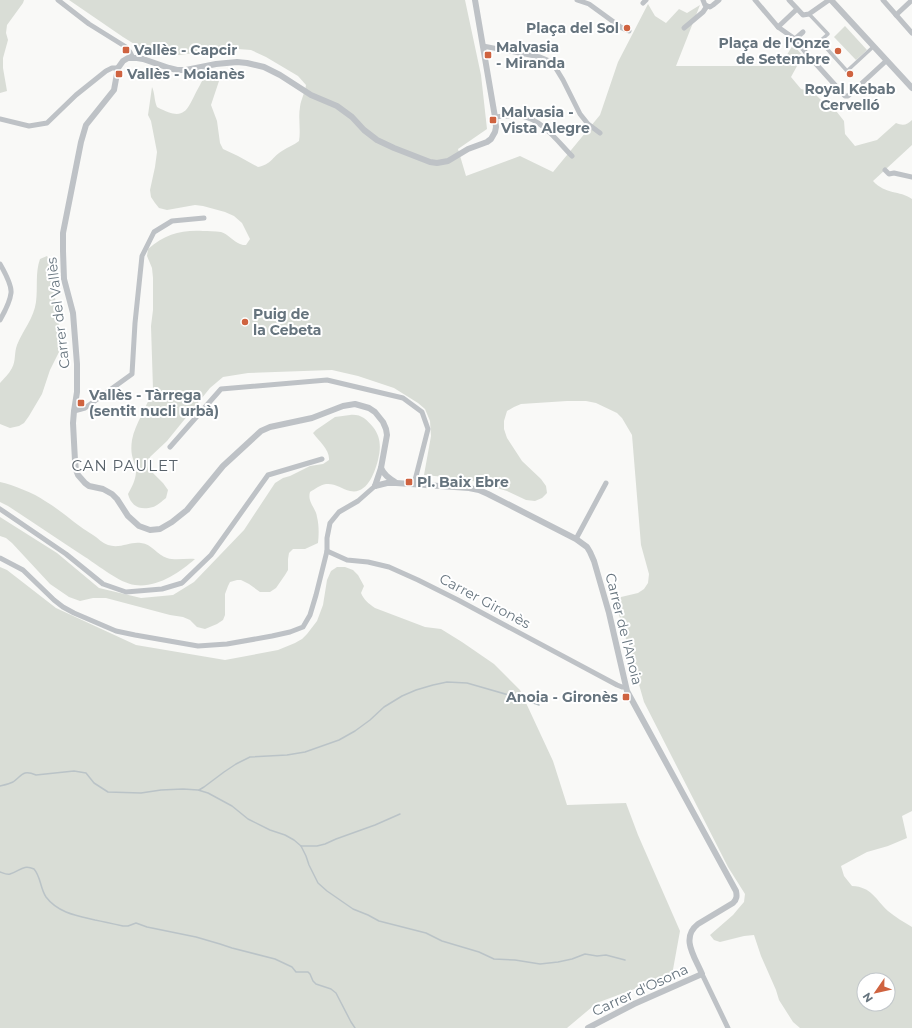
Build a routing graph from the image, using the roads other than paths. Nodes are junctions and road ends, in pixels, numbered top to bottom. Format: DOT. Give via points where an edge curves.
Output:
graph roads {
  1 [pos="58,0"];
  2 [pos="475,0"];
  3 [pos="577,0"];
  4 [pos="703,0"];
  5 [pos="719,0"];
  6 [pos="755,0"];
  7 [pos="789,0"];
  8 [pos="830,0"];
  9 [pos="883,0"];
  10 [pos="912,0"];
  11 [pos="706,6"];
  12 [pos="797,9"];
  13 [pos="809,14"];
  14 [pos="896,15"];
  15 [pos="778,27"];
  16 [pos="684,28"];
  17 [pos="629,31"];
  18 [pos="804,32"];
  19 [pos="912,33"];
  20 [pos="796,38"];
  21 [pos="483,46"];
  22 [pos="873,47"];
  23 [pos="133,58"];
  24 [pos="886,61"];
  25 [pos="118,68"];
  26 [pos="912,88"];
  27 [pos="495,117"];
  28 [pos="0,119"];
  29 [pos="600,133"];
  30 [pos="572,156"];
  31 [pos="885,170"];
  32 [pos="912,177"];
  33 [pos="204,218"];
  34 [pos="0,264"];
  35 [pos="0,320"];
  36 [pos="74,411"];
  37 [pos="170,447"];
  38 [pos="322,459"];
  39 [pos="381,468"];
  40 [pos="396,482"];
  41 [pos="606,483"];
  42 [pos="414,484"];
  43 [pos="375,486"];
  44 [pos="0,509"];
  45 [pos="576,539"];
  46 [pos="327,551"];
  47 [pos="0,558"];
  48 [pos="625,687"];
  49 [pos="702,974"];
  50 [pos="588,1028"];
  51 [pos="728,1028"];
  1 -- 23 [label="street" via="126,48"];
  2 -- 21 [label="street"];
  3 -- 17 [label="street" via="589,4"];
  4 -- 11 [label="street"];
  5 -- 11 [label="street" via="711,6"];
  6 -- 15 [label="street"];
  7 -- 12 [label="street"];
  8 -- 13 [label="street"];
  8 -- 22 [label="street"];
  9 -- 14 [label="street"];
  10 -- 14 [label="street"];
  11 -- 16 [label="street"];
  12 -- 13 [label="street" via="803,15"];
  12 -- 15 [label="street"];
  13 -- 22 [label="street" via="828,34 820,41 848,71"];
  14 -- 19 [label="street"];
  15 -- 20 [label="street"];
  18 -- 20 [label="street"];
  20 -- 24 [label="street" via="806,54 845,96"];
  21 -- 27 [label="street"];
  21 -- 29 [label="street" via="540,57 552,62 580,114"];
  22 -- 24 [label="street"];
  23 -- 25 [label="street" via="123,61"];
  23 -- 27 [label="street" via="143,58 177,70 227,62 255,64 337,106 377,140 438,163 448,161 491,139 496,127"];
  24 -- 26 [label="street"];
  25 -- 28 [label="street" via="106,71 47,123 29,126"];
  25 -- 36 [label="street, Carrer del Vallès" via="114,90 86,125 63,233 64,279 73,313 77,364"];
  27 -- 30 [label="street" via="520,116 535,121"];
  31 -- 32 [label="street" via="890,174"];
  33 -- 36 [label="street" via="172,221 154,232 142,256 132,374 85,408"];
  34 -- 35 [label="street" via="12,293"];
  36 -- 39 [label="street, Carrer del Vallès" via="75,461 81,479 89,486 112,494 134,522 150,530 165,527 187,510 223,466 261,430 312,418 343,406 355,404 369,408 383,422 387,435"];
  37 -- 42 [label="street" via="221,390 328,380 403,398 422,412 428,429"];
  38 -- 44 [label="street" via="268,474 211,555 182,583 162,589 126,592 103,584 66,554"];
  39 -- 40 [label="street" via="386,476"];
  39 -- 43 [label="street, Carrer del Vallès"];
  40 -- 42 [label="street, Carrer de l'Anoia"];
  40 -- 43 [label="street, Carrer de l'Anoia"];
  41 -- 45 [label="street"];
  42 -- 45 [label="street, Carrer de l'Anoia" via="479,490"];
  43 -- 46 [label="street" via="358,501 339,512 330,523"];
  45 -- 48 [label="street, Carrer de l'Anoia" via="586,547 594,561"];
  46 -- 47 [label="street" via="310,616 303,627 272,636 198,646 135,635 81,616 54,600 23,570"];
  46 -- 48 [label="street, Carrer Gironès" via="347,560 389,568 418,580"];
  48 -- 49 [label="street, Carrer de l'Anoia" via="737,894 733,903 698,924 690,933 690,946"];
  49 -- 50 [label="street, Carrer d'Osona"];
  49 -- 51 [label="street"];
}
